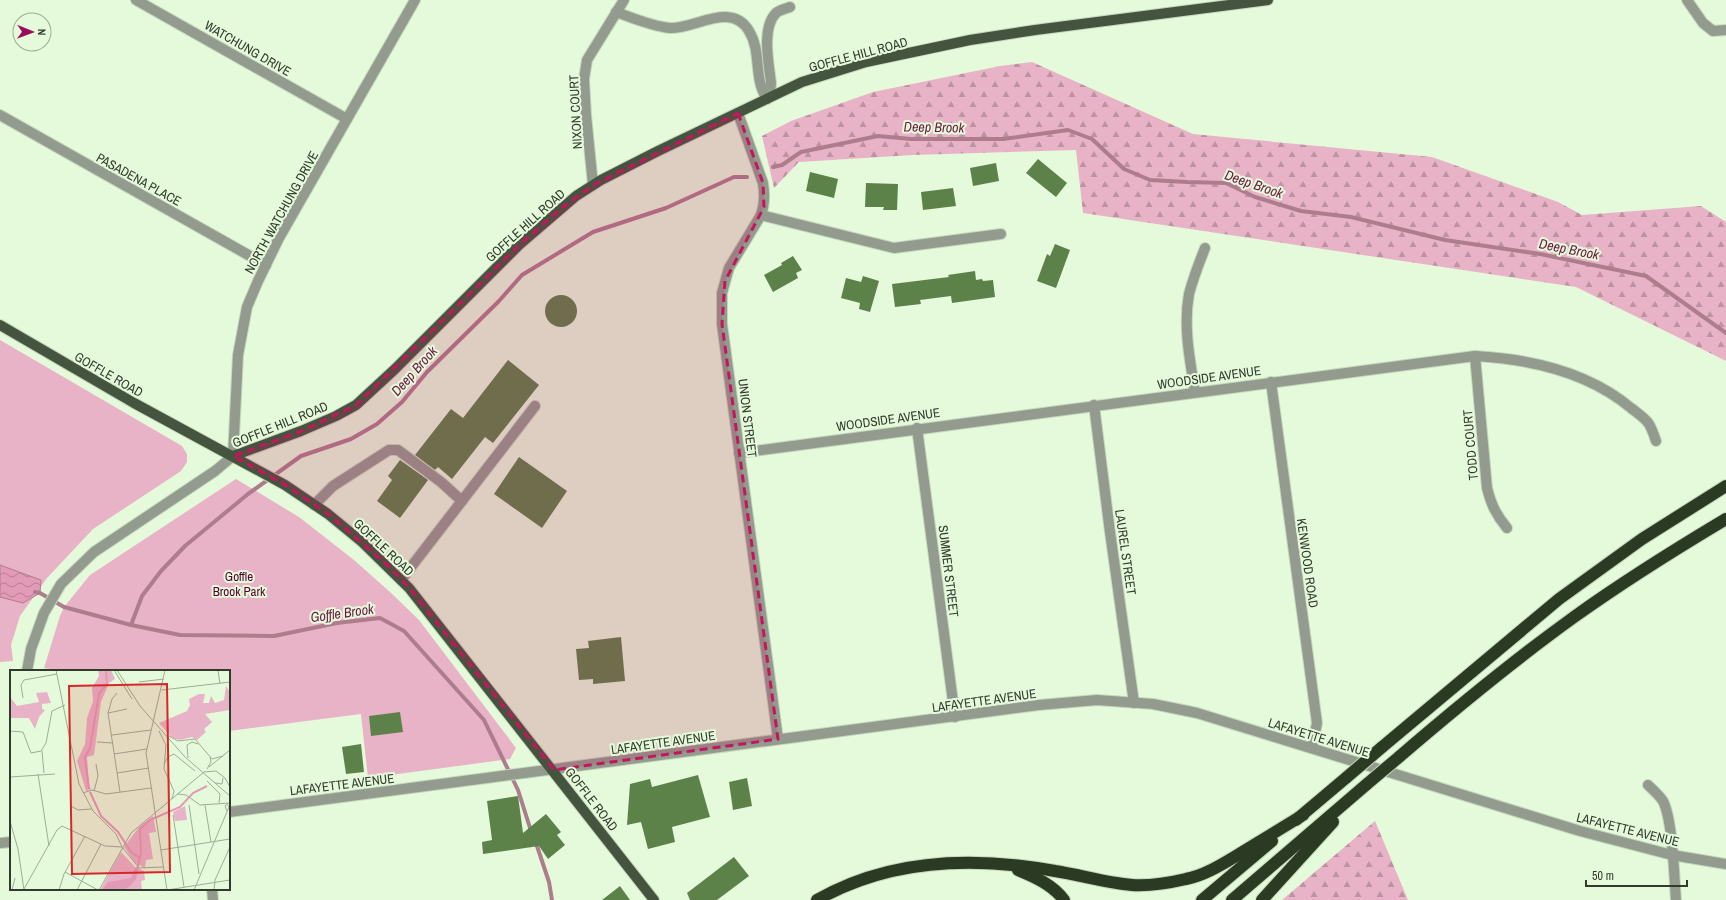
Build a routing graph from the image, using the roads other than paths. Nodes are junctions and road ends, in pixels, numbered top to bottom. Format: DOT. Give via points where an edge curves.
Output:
graph roads {
  1 [pos="136,0"];
  2 [pos="415,0"];
  3 [pos="624,0"];
  4 [pos="1268,0"];
  5 [pos="1687,0"];
  6 [pos="790,7"];
  7 [pos="616,12"];
  8 [pos="1726,30"];
  9 [pos="768,98"];
  10 [pos="738,113"];
  11 [pos="0,115"];
  12 [pos="347,119"];
  13 [pos="593,185"];
  14 [pos="761,215"];
  15 [pos="1001,234"];
  16 [pos="1205,248"];
  17 [pos="266,265"];
  18 [pos="0,325"];
  19 [pos="1475,356"];
  20 [pos="1271,382"];
  21 [pos="1195,392"];
  22 [pos="1094,405"];
  23 [pos="535,406"];
  24 [pos="917,428"];
  25 [pos="1656,441"];
  26 [pos="739,453"];
  27 [pos="233,456"];
  28 [pos="1726,486"];
  29 [pos="462,502"];
  30 [pos="314,505"];
  31 [pos="1726,519"];
  32 [pos="1507,528"];
  33 [pos="401,580"];
  34 [pos="27,670"];
  35 [pos="1134,703"];
  36 [pos="955,717"];
  37 [pos="778,739"];
  38 [pos="1312,748"];
  39 [pos="554,770"];
  40 [pos="1367,784"];
  41 [pos="1648,785"];
  42 [pos="230,812"];
  43 [pos="1303,815"];
  44 [pos="10,842"];
  45 [pos="0,843"];
  46 [pos="1672,855"];
  47 [pos="993,863"];
  48 [pos="1726,864"];
  49 [pos="212,890"];
  50 [pos="214,900"];
  51 [pos="654,900"];
  52 [pos="817,900"];
  53 [pos="1064,900"];
  54 [pos="1202,900"];
  55 [pos="1232,900"];
  56 [pos="1262,900"];
  57 [pos="1676,900"];
  1 -- 12 [label="street, WATCHUNG DRIVE"];
  2 -- 12 [label="street, NORTH WATCHUNG DRIVE"];
  3 -- 7 [label="street, NIXON COURT"];
  4 -- 9 [label="main road, GOFFLE HILL ROAD" via="970,40 866,62 802,82"];
  5 -- 8 [label="street" via="1703,23 1713,31"];
  6 -- 9 [label="street" via="775,14 768,32 767,54 771,85"];
  7 -- 9 [label="street" via="670,28 711,18 728,17 740,21 753,39 759,83"];
  7 -- 13 [label="street, NIXON COURT" via="587,60 584,79"];
  9 -- 10 [label="main road, GOFFLE HILL ROAD"];
  10 -- 13 [label="main road, GOFFLE HILL ROAD"];
  10 -- 14 [label="street, UNION STREET" via="763,183 765,196"];
  11 -- 17 [label="street, PASADENA PLACE"];
  12 -- 17 [label="street, NORTH WATCHUNG DRIVE"];
  13 -- 27 [label="main road, GOFFLE HILL ROAD" via="519,244 356,405 301,431"];
  14 -- 15 [label="street" via="894,248"];
  14 -- 26 [label="street, UNION STREET" via="729,268 722,293 722,324"];
  16 -- 21 [label="street" via="1192,283 1186,314 1188,350"];
  17 -- 27 [label="street, NORTH WATCHUNG DRIVE" via="247,306 238,355"];
  18 -- 27 [label="main road, GOFFLE ROAD" via="134,403"];
  19 -- 20 [label="street, WOODSIDE AVENUE"];
  19 -- 25 [label="street, WOODSIDE AVENUE" via="1502,357 1540,364 1603,388 1648,422"];
  19 -- 32 [label="street, TODD COURT" via="1487,488 1490,503"];
  20 -- 21 [label="street, WOODSIDE AVENUE"];
  20 -- 38 [label="street, KENWOOD ROAD" via="1317,723"];
  21 -- 22 [label="street, WOODSIDE AVENUE"];
  22 -- 24 [label="street, WOODSIDE AVENUE"];
  22 -- 35 [label="street, LAUREL STREET"];
  23 -- 29 [label="street"];
  24 -- 26 [label="street, WOODSIDE AVENUE"];
  24 -- 36 [label="street, SUMMER STREET"];
  26 -- 37 [label="street, UNION STREET"];
  27 -- 30 [label="main road, GOFFLE ROAD" via="285,485"];
  27 -- 34 [label="street, GOFFLE HILL ROAD" via="215,472 94,552 61,584 44,613 30,649"];
  28 -- 43 [label="highway, bridge" via="1648,535 1559,599"];
  29 -- 30 [label="street" via="441,482 398,450 389,450 333,486"];
  29 -- 33 [label="street"];
  30 -- 33 [label="main road, GOFFLE ROAD" via="362,542"];
  31 -- 40 [label="highway, bridge" via="1655,562 1563,625 1494,678"];
  33 -- 39 [label="main road, GOFFLE ROAD"];
  35 -- 36 [label="street, LAFAYETTE AVENUE" via="1097,700"];
  35 -- 38 [label="street, LAFAYETTE AVENUE" via="1197,713"];
  36 -- 37 [label="street, LAFAYETTE AVENUE"];
  37 -- 39 [label="street, LAFAYETTE AVENUE"];
  38 -- 46 [label="street, LAFAYETTE AVENUE" via="1580,831"];
  39 -- 42 [label="street, LAFAYETTE AVENUE"];
  39 -- 51 [label="main road, GOFFLE ROAD"];
  40 -- 55 [label="highway"];
  40 -- 56 [label="highway"];
  41 -- 46 [label="street" via="1663,801"];
  43 -- 47 [label="highway" via="1222,864 1188,879 1153,885 1126,884"];
  43 -- 54 [label="highway"];
  44 -- 45 [label="street"];
  46 -- 48 [label="street, LAFAYETTE AVENUE"];
  46 -- 57 [label="street"];
  47 -- 52 [label="highway" via="943,862 895,869 850,883"];
  47 -- 53 [label="highway" via="1032,876 1048,885"];
  49 -- 50 [label="street"];
}
